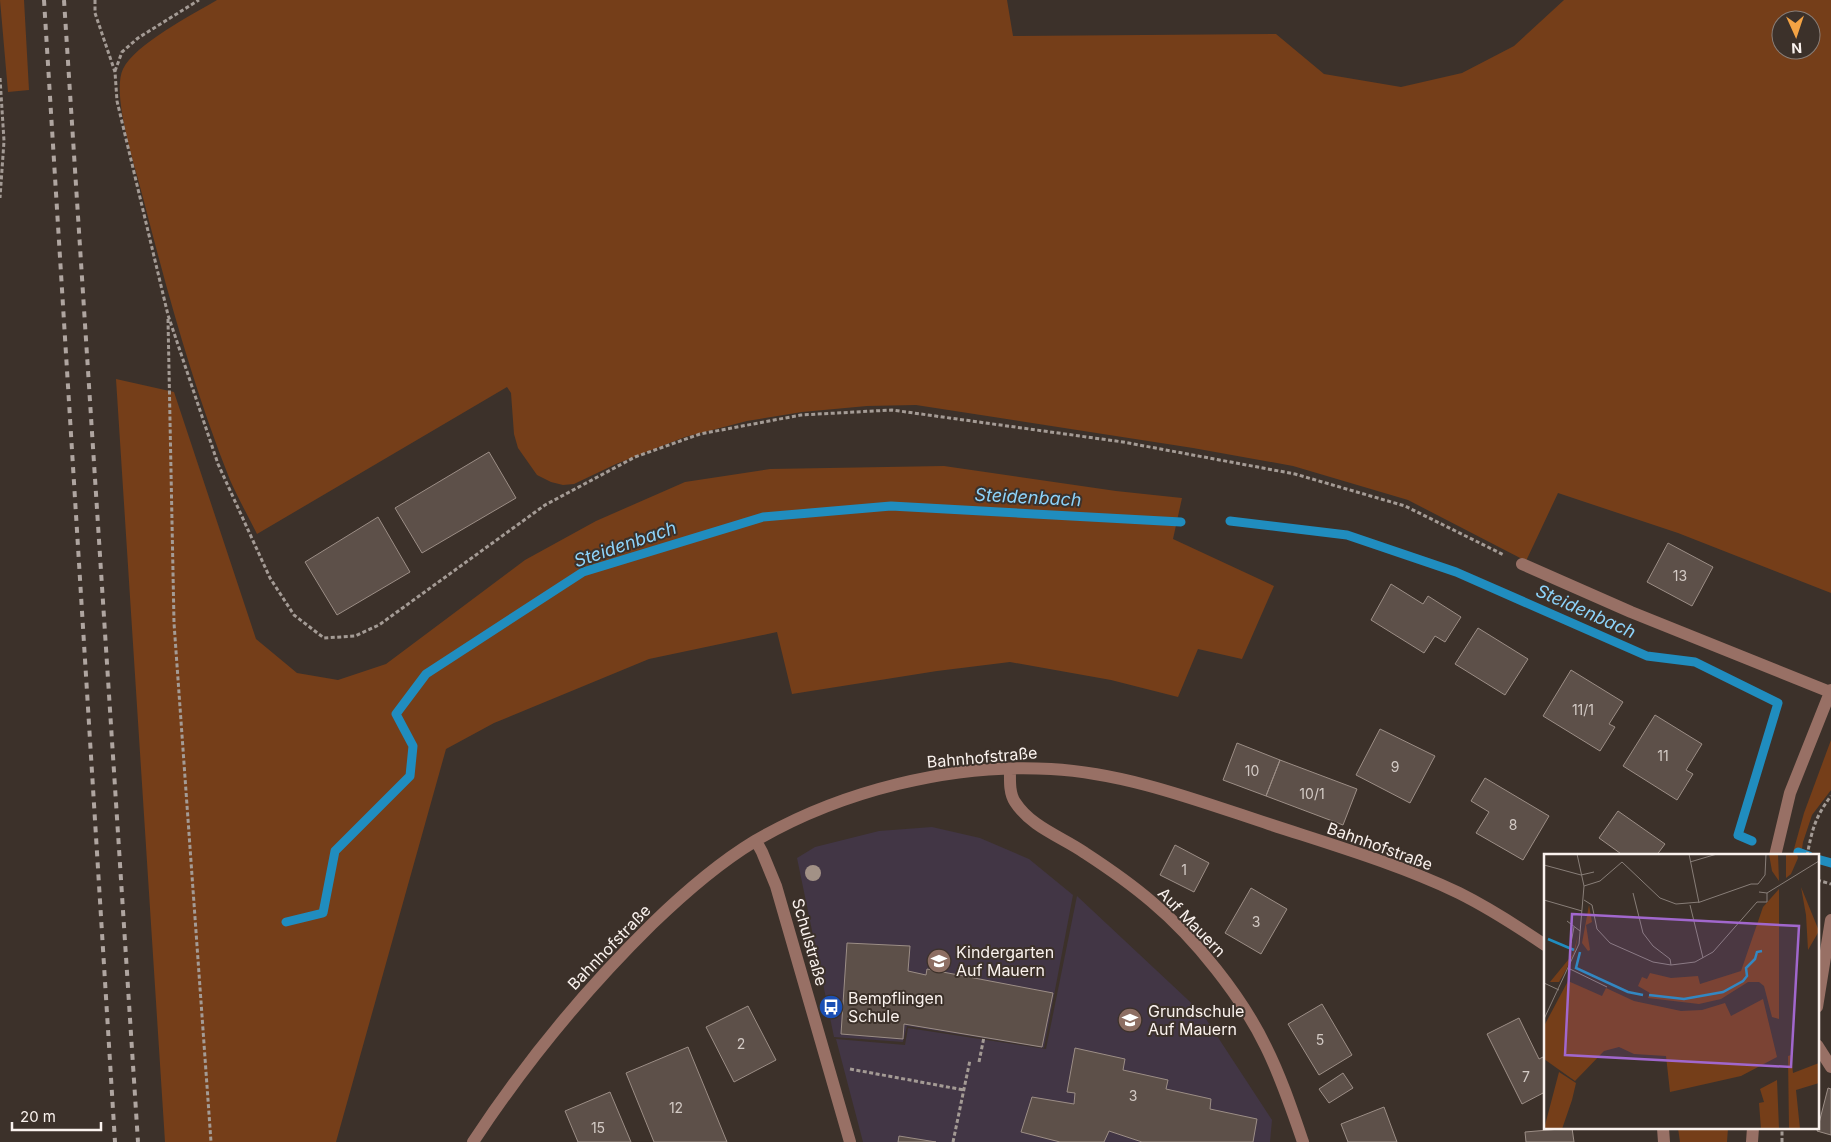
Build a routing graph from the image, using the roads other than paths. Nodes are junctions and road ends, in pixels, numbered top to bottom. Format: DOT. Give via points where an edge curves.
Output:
graph roads {
  1 [pos="1522,564"];
  2 [pos="1830,691"];
  3 [pos="1010,769"];
  4 [pos="756,841"];
  5 [pos="1775,854"];
  6 [pos="1831,920"];
  7 [pos="1544,944"];
  8 [pos="1818,1001"];
  9 [pos="1818,1047"];
  10 [pos="1831,1067"];
  11 [pos="473,1142"];
  12 [pos="850,1142"];
  13 [pos="1303,1142"];
  1 -- 2 [label="street" via="1631,612"];
  2 -- 5 [label="street" via="1790,793"];
  3 -- 4 [label="street, Bahnhofstraße" via="909,780 866,792 822,808"];
  3 -- 7 [label="street, Bahnhofstraße" via="1089,773 1246,816 1425,878 1503,917"];
  3 -- 13 [label="street, Auf Mauern" via="1014,801 1026,815 1136,889 1175,923 1214,969 1266,1046"];
  4 -- 11 [label="street, Bahnhofstraße" via="679,897 620,954 533,1058"];
  4 -- 12 [label="street, Schulstraße" via="776,886"];
  6 -- 8 [label="street"];
  9 -- 10 [label="street"];
}
